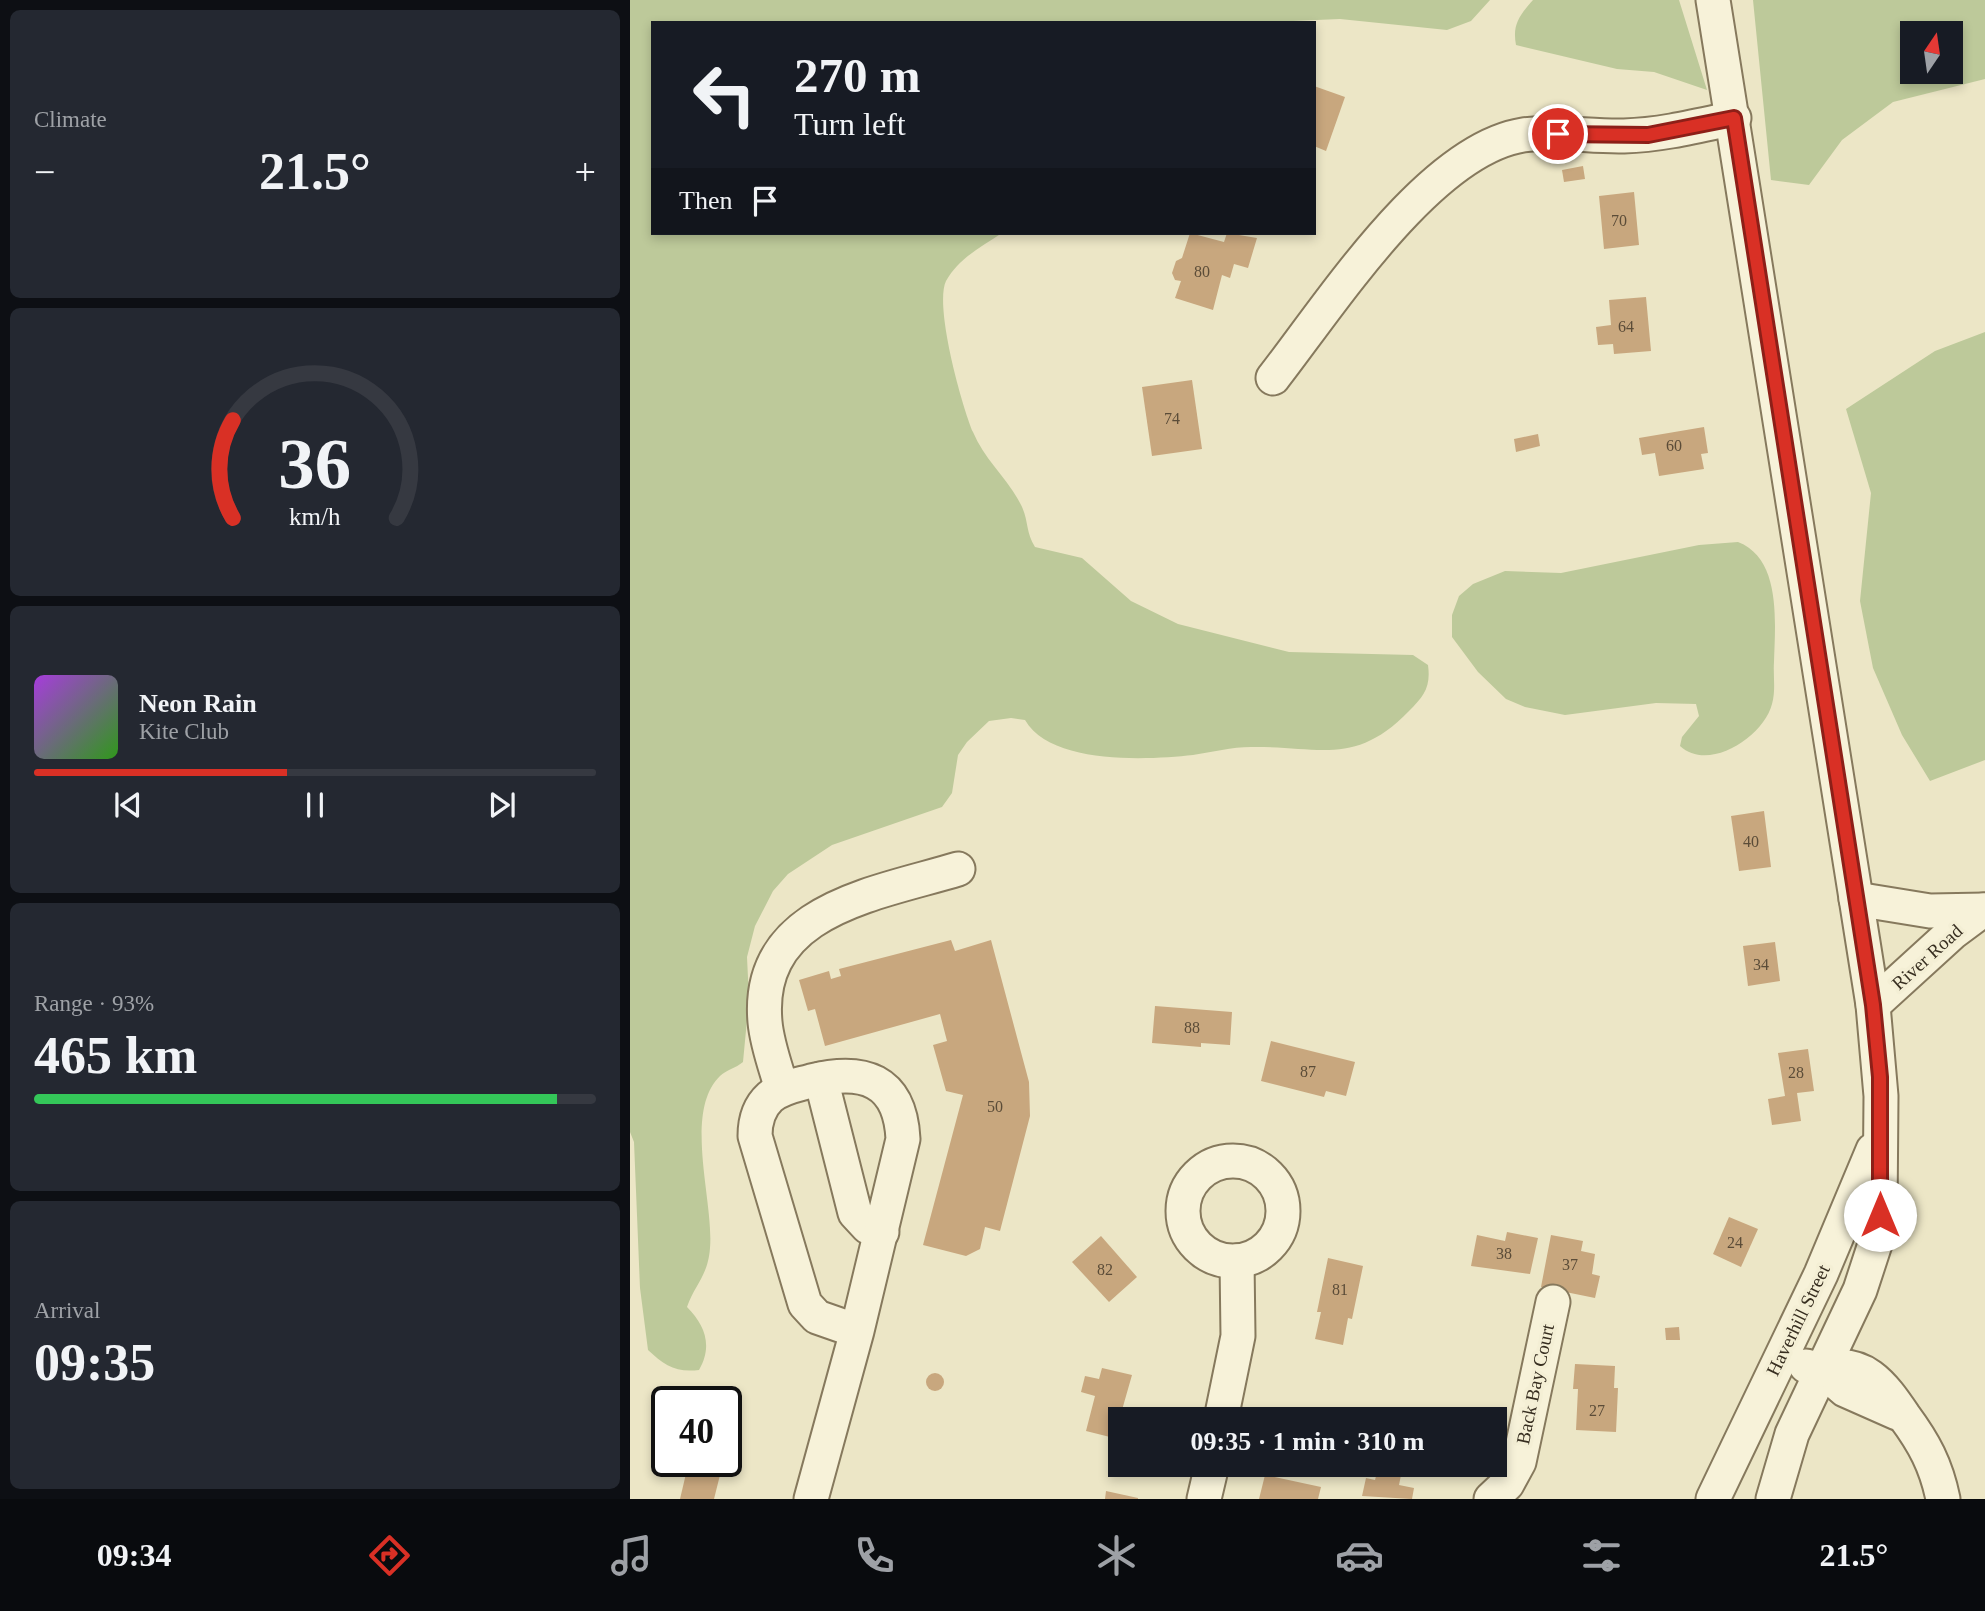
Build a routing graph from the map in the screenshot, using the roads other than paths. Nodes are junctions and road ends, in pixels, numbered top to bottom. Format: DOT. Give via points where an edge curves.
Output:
graph roads {
  1 [pos="1713,0"];
  2 [pos="1734,118"];
  3 [pos="1273,378"];
  4 [pos="958,869"];
  5 [pos="1856,900"];
  6 [pos="1984,910"];
  7 [pos="1873,1005"];
  8 [pos="821,1079"];
  9 [pos="782,1089"];
  10 [pos="1878,1138"];
  11 [pos="881,1232"];
  12 [pos="1237,1261"];
  13 [pos="1553,1302"];
  14 [pos="858,1331"];
  15 [pos="1780,1358"];
  16 [pos="1822,1370"];
  17 [pos="1223,1407"];
  18 [pos="1210,1477"];
  19 [pos="811,1499"];
  20 [pos="1205,1499"];
  21 [pos="1491,1499"];
  22 [pos="1713,1499"];
  23 [pos="1773,1499"];
  24 [pos="1943,1499"];
  1 -- 2 [label="street, Haverhill Street"];
  2 -- 3 [label="street" via="1648,135 1525,135 1479,150 1418,199"];
  2 -- 5 [label="street, Haverhill Street"];
  4 -- 9 [label="street" via="826,911 786,944 770,974 764,1008"];
  5 -- 6 [label="street, River Road" via="1930,911"];
  5 -- 7 [label="street, Haverhill Street"];
  6 -- 7 [label="street, River Road"];
  7 -- 10 [label="street, Haverhill Street" via="1880,1077"];
  8 -- 9 [label="street"];
  8 -- 11 [label="street" via="855,1213 868,1227"];
  8 -- 11 [label="street" via="864,1077 881,1086 894,1101 903,1139"];
  9 -- 14 [label="street" via="761,1108 755,1136 803,1300 817,1317"];
  10 -- 15 [label="street, Haverhill Street"];
  10 -- 16 [label="street, Haverhill Street" via="1881,1189 1876,1241 1860,1290"];
  11 -- 14 [label="street"];
  12 -- 17 [label="street" via="1238,1336"];
  13 -- 21 [label="street, Back Bay Court" via="1518,1462 1507,1484"];
  14 -- 19 [label="street"];
  15 -- 16 [label="street"];
  15 -- 22 [label="street, Haverhill Street"];
  16 -- 23 [label="street, Haverhill Street" via="1792,1434"];
  16 -- 24 [label="street" via="1838,1365 1863,1372 1889,1392 1928,1450"];
  18 -- 20 [label="street"];
}
